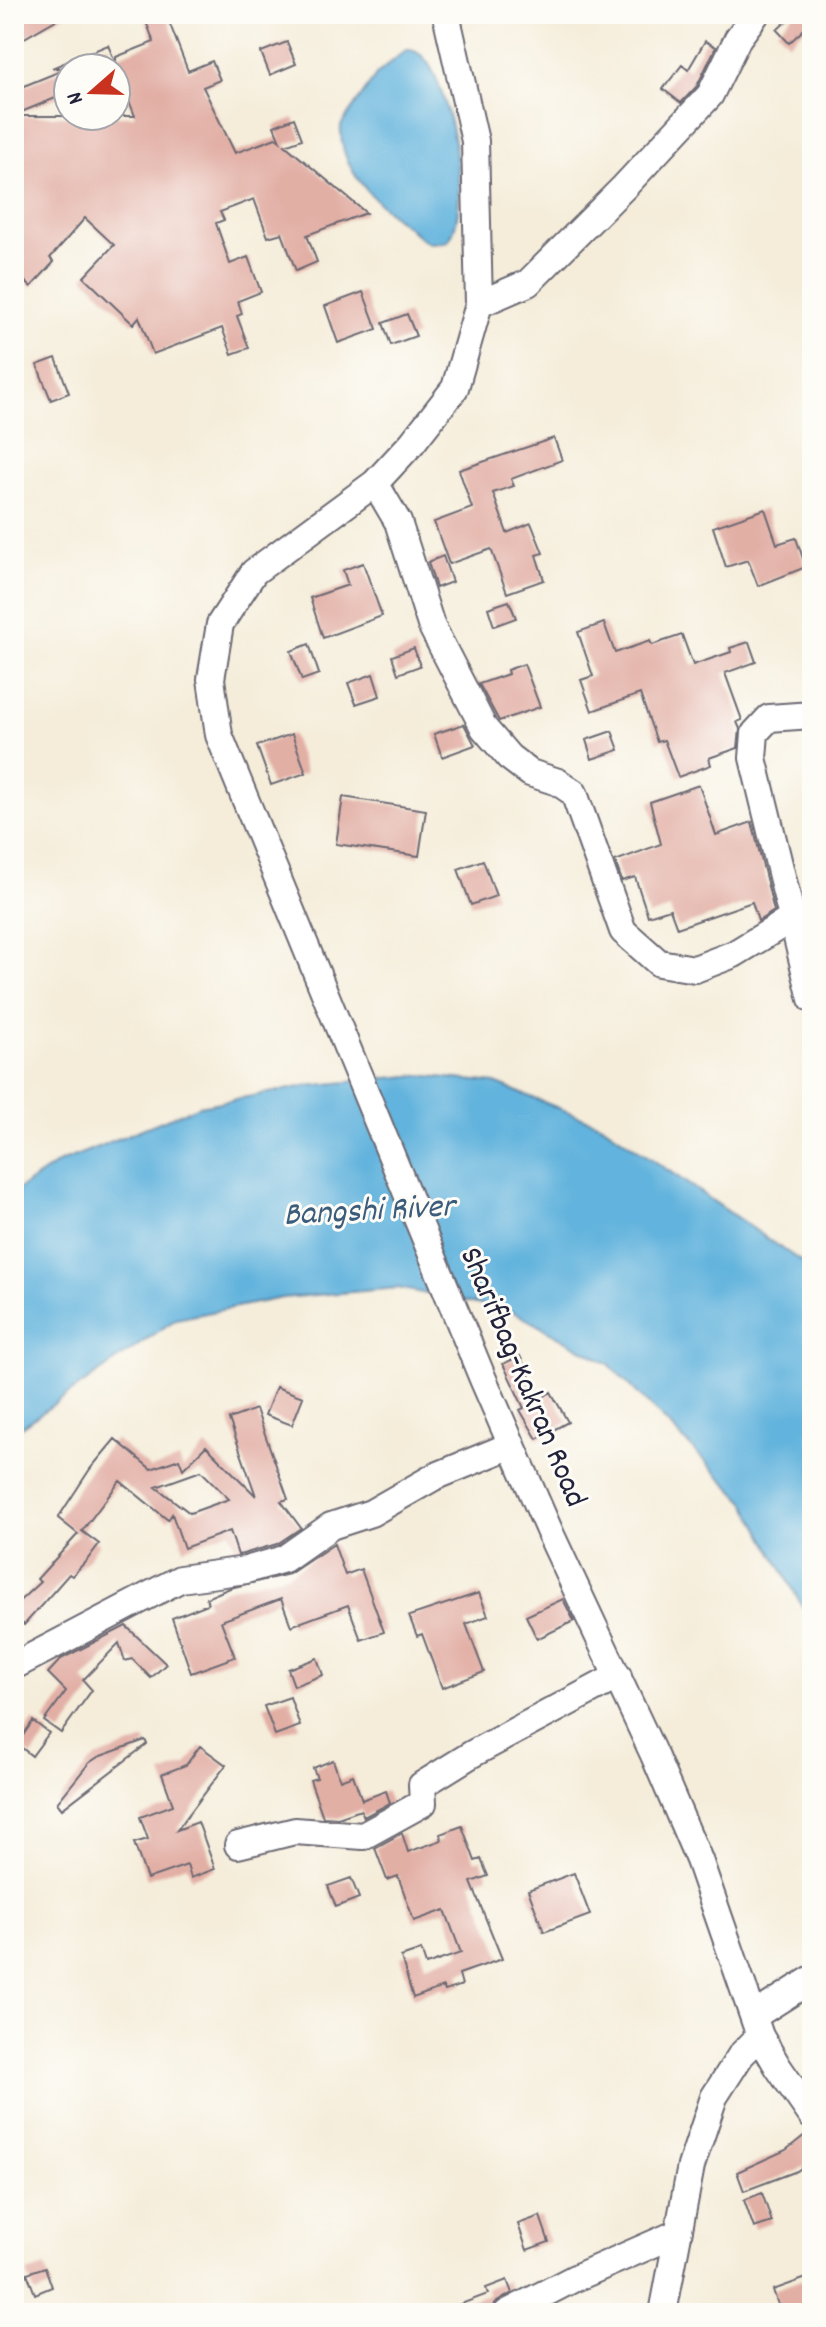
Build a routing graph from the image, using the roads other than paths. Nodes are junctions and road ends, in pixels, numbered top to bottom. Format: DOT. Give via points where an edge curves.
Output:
graph roads {
  1 [pos="446,14"];
  2 [pos="756,14"];
  3 [pos="479,304"];
  4 [pos="375,483"];
  5 [pos="812,715"];
  6 [pos="793,918"];
  7 [pos="812,999"];
  8 [pos="512,1445"];
  9 [pos="14,1666"];
  10 [pos="618,1676"];
  11 [pos="238,1845"];
  12 [pos="812,1979"];
  13 [pos="757,2026"];
  14 [pos="812,2116"];
  15 [pos="678,2233"];
  16 [pos="507,2313"];
  17 [pos="663,2313"];
  1 -- 3 [label="street, Sharifbag-Kakran Road" via="475,141"];
  2 -- 3 [label="street" via="710,95 624,187 528,283"];
  3 -- 4 [label="street, Sharifbag-Kakran Road" via="455,388"];
  4 -- 6 [label="street" via="398,522 431,625 484,728 530,773 574,793 623,931 659,963 695,969 734,954"];
  4 -- 8 [label="street, Sharifbag-Kakran Road" via="254,572 220,624 211,679 219,735"];
  5 -- 6 [label="street" via="769,718 755,733 753,758"];
  6 -- 7 [label="street"];
  8 -- 9 [label="street" via="434,1477 371,1513 331,1526 284,1559 180,1579"];
  8 -- 10 [label="street, Sharifbag-Kakran Road"];
  10 -- 11 [label="street" via="422,1785 423,1803 363,1836 295,1831"];
  10 -- 13 [label="street, Sharifbag-Kakran Road" via="699,1860"];
  12 -- 13 [label="street"];
  13 -- 14 [label="street, Sharifbag-Kakran Road"];
  13 -- 15 [label="street" via="714,2097 691,2166"];
  15 -- 16 [label="street"];
  15 -- 17 [label="street"];
}
